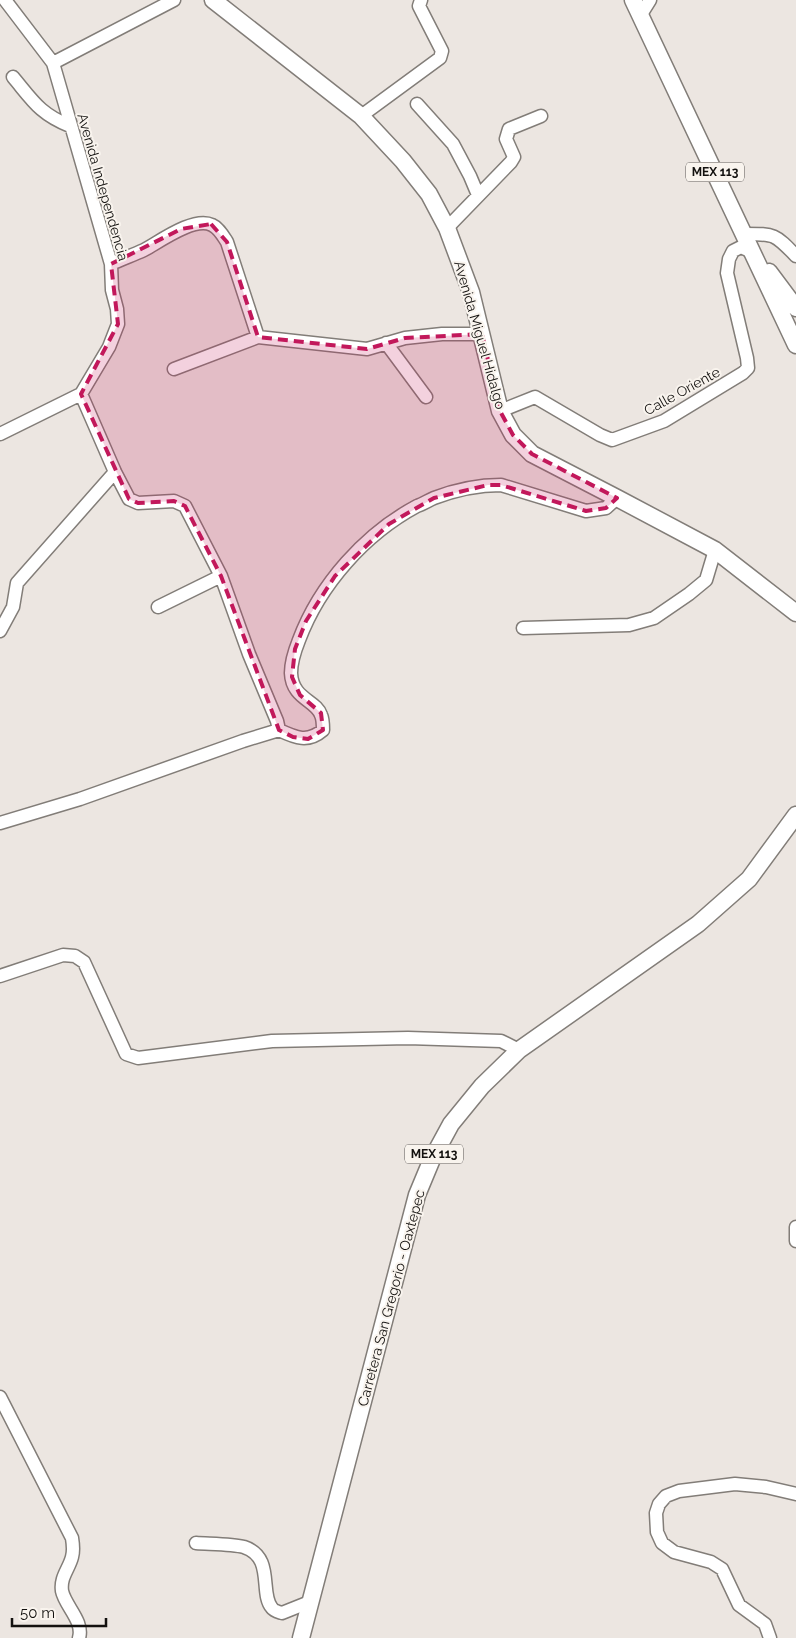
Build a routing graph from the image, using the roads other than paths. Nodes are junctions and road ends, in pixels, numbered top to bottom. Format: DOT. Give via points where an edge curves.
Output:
graph roads {
  1 [pos="5,0"];
  2 [pos="174,0"];
  3 [pos="213,0"];
  4 [pos="421,0"];
  5 [pos="633,0"];
  6 [pos="650,0"];
  7 [pos="640,16"];
  8 [pos="53,63"];
  9 [pos="13,77"];
  10 [pos="417,104"];
  11 [pos="361,116"];
  12 [pos="541,116"];
  13 [pos="70,126"];
  14 [pos="478,195"];
  15 [pos="447,228"];
  16 [pos="744,234"];
  17 [pos="752,252"];
  18 [pos="796,256"];
  19 [pos="111,264"];
  20 [pos="796,308"];
  21 [pos="482,334"];
  22 [pos="258,337"];
  23 [pos="386,342"];
  24 [pos="796,345"];
  25 [pos="174,369"];
  26 [pos="81,394"];
  27 [pos="426,397"];
  28 [pos="500,411"];
  29 [pos="0,434"];
  30 [pos="115,472"];
  31 [pos="618,498"];
  32 [pos="715,550"];
  33 [pos="221,576"];
  34 [pos="158,607"];
  35 [pos="796,613"];
  36 [pos="523,628"];
  37 [pos="0,631"];
  38 [pos="279,730"];
  39 [pos="796,815"];
  40 [pos="0,823"];
  41 [pos="0,976"];
  42 [pos="519,1050"];
  43 [pos="796,1228"];
  44 [pos="796,1241"];
  45 [pos="0,1397"];
  46 [pos="796,1494"];
  47 [pos="196,1543"];
  48 [pos="312,1600"];
  49 [pos="79,1638"];
  50 [pos="301,1638"];
  51 [pos="770,1638"];
  1 -- 8 [label="street, Avenida Independencia"];
  2 -- 8 [label="street"];
  3 -- 11 [label="main road, Avenida Miguel Hidalgo"];
  4 -- 11 [label="street" via="419,6 442,51 440,58"];
  5 -- 7 [label="main road, MEX 113"];
  6 -- 7 [label="street"];
  7 -- 16 [label="main road, MEX 113"];
  8 -- 13 [label="street, Avenida Independencia"];
  9 -- 13 [label="street" via="40,110"];
  10 -- 14 [label="street" via="454,144"];
  11 -- 15 [label="main road, Avenida Miguel Hidalgo" via="429,194"];
  12 -- 14 [label="street" via="509,129 506,139 514,157 512,162"];
  13 -- 19 [label="street, Avenida Independencia"];
  14 -- 15 [label="street"];
  15 -- 21 [label="main road, Avenida Miguel Hidalgo" via="466,276"];
  16 -- 17 [label="main road, MEX 113"];
  16 -- 18 [label="street" via="768,234 781,241"];
  17 -- 20 [label="main road"];
  17 -- 24 [label="main road, MEX 113"];
  17 -- 28 [label="street, Calle Oriente" via="741,247 733,251 727,272 747,358 748,368 743,373 664,421 612,440 535,397"];
  19 -- 22 [label="street" via="181,229 212,224 227,242"];
  19 -- 26 [label="street, Avenida Independencia" via="118,324"];
  21 -- 23 [label="street" via="442,334"];
  21 -- 28 [label="main road, Avenida Miguel Hidalgo"];
  22 -- 23 [label="street" via="367,349"];
  22 -- 25 [label="street"];
  23 -- 27 [label="street"];
  26 -- 29 [label="street"];
  26 -- 30 [label="street"];
  28 -- 31 [label="main road, Avenida Miguel Hidalgo" via="512,435 532,454"];
  30 -- 33 [label="street" via="129,499 138,503 174,500 185,506"];
  30 -- 37 [label="street" via="17,583 13,607"];
  31 -- 32 [label="main road, Avenida Miguel Hidalgo"];
  31 -- 38 [label="street" via="606,508 586,510 501,484 488,485 434,498 396,519 365,544 335,576 306,620 296,649 292,677 300,696 321,713 323,730 308,739 293,737"];
  32 -- 35 [label="main road, Avenida Miguel Hidalgo"];
  32 -- 36 [label="street" via="706,580 654,618 629,626"];
  33 -- 34 [label="street"];
  33 -- 38 [label="street"];
  38 -- 40 [label="street" via="80,799"];
  39 -- 42 [label="main road, Carretera San Gregorio - Oaxtepec / MEX 113" via="749,879 698,924"];
  41 -- 42 [label="street" via="62,955 75,956 84,962 126,1054 138,1058 272,1041 408,1038 501,1041"];
  42 -- 48 [label="main road, Carretera San Gregorio - Oaxtepec / MEX 113" via="482,1086 451,1124 417,1195"];
  43 -- 44 [label="street"];
  45 -- 49 [label="street" via="72,1538 74,1550 63,1576 62,1591 79,1627"];
  46 -- 51 [label="street" via="735,1484 679,1490 666,1496 656,1513 657,1532 662,1543 674,1552 710,1562 722,1570 739,1605 765,1624"];
  47 -- 48 [label="street" via="244,1547 256,1554 264,1567 269,1604 273,1610 282,1613"];
  48 -- 50 [label="main road, Carretera San Gregorio - Oaxtepec / MEX 113"];
}
